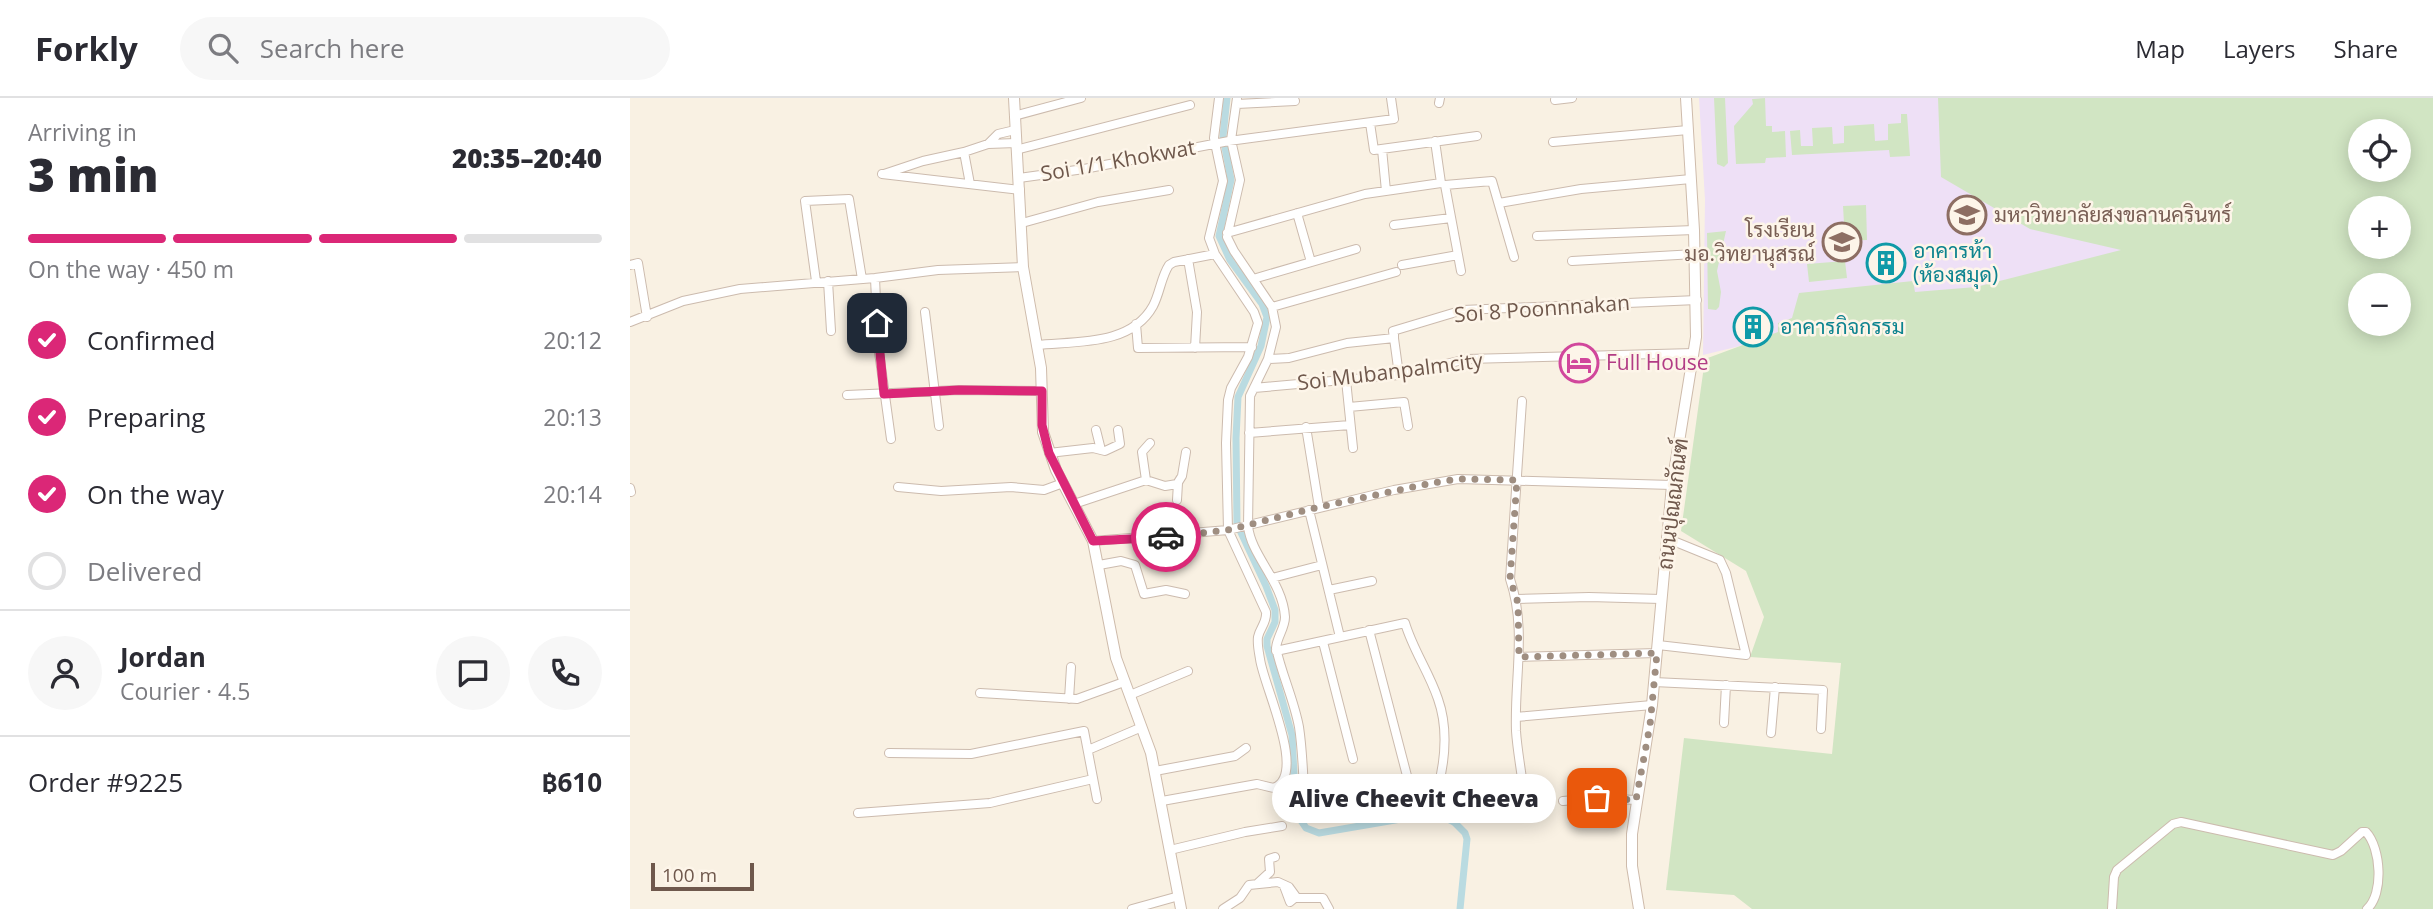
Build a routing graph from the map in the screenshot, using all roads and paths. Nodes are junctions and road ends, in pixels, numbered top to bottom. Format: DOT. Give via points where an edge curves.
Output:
graph roads {
  1 [pos="1014,98"];
  2 [pos="1081,98"];
  3 [pos="1219,98"];
  4 [pos="1391,98"];
  5 [pos="1572,98"];
  6 [pos="1686,98"];
  7 [pos="1555,100"];
  8 [pos="1237,101"];
  9 [pos="1295,101"];
  10 [pos="1190,105"];
  11 [pos="1014,116"];
  12 [pos="1370,123"];
  13 [pos="1015,130"];
  14 [pos="1688,130"];
  15 [pos="1477,136"];
  16 [pos="1230,141"];
  17 [pos="1435,142"];
  18 [pos="1553,142"];
  19 [pos="1216,143"];
  20 [pos="988,144"];
  21 [pos="1016,146"];
  22 [pos="1382,149"];
  23 [pos="964,152"];
  24 [pos="1019,178"];
  25 [pos="1691,179"];
  26 [pos="970,184"];
  27 [pos="1443,184"];
  28 [pos="1020,190"];
  29 [pos="1170,190"];
  30 [pos="1386,191"];
  31 [pos="1499,203"];
  32 [pos="1297,213"];
  33 [pos="1451,218"];
  34 [pos="1022,223"];
  35 [pos="1394,225"];
  36 [pos="1694,230"];
  37 [pos="1227,233"];
  38 [pos="1537,236"];
  39 [pos="1356,248"];
  40 [pos="1216,254"];
  41 [pos="1695,254"];
  42 [pos="1458,255"];
  43 [pos="1514,257"];
  44 [pos="1188,259"];
  45 [pos="1572,261"];
  46 [pos="1311,262"];
  47 [pos="630,265"];
  48 [pos="1023,267"];
  49 [pos="1461,271"];
  50 [pos="875,278"];
  51 [pos="862,279"];
  52 [pos="1253,279"];
  53 [pos="816,281"];
  54 [pos="828,281"];
  55 [pos="1697,300"];
  56 [pos="1272,307"];
  57 [pos="925,312"];
  58 [pos="647,317"];
  59 [pos="630,322"];
  60 [pos="1136,324"];
  61 [pos="831,331"];
  62 [pos="1394,334"];
  63 [pos="1037,345"];
  64 [pos="1251,346"];
  65 [pos="1195,348"];
  66 [pos="1694,353"];
  67 [pos="1268,359"];
  68 [pos="1399,375"];
  69 [pos="1346,380"];
  70 [pos="1254,388"];
  71 [pos="933,391"];
  72 [pos="1042,391"];
  73 [pos="884,394"];
  74 [pos="847,396"];
  75 [pos="1521,401"];
  76 [pos="1349,407"];
  77 [pos="1350,425"];
  78 [pos="939,426"];
  79 [pos="1408,426"];
  80 [pos="1306,427"];
  81 [pos="1096,430"];
  82 [pos="1118,430"];
  83 [pos="1248,433"];
  84 [pos="891,439"];
  85 [pos="1150,443"];
  86 [pos="1353,447"];
  87 [pos="1101,450"];
  88 [pos="1186,452"];
  89 [pos="1049,453"];
  90 [pos="1146,480"];
  91 [pos="1517,480"];
  92 [pos="1063,483"];
  93 [pos="1178,483"];
  94 [pos="1672,485"];
  95 [pos="898,487"];
  96 [pos="1177,500"];
  97 [pos="1074,504"];
  98 [pos="1319,507"];
  99 [pos="1309,510"];
  100 [pos="1247,526"];
  101 [pos="1229,530"];
  102 [pos="1666,538"];
  103 [pos="1093,541"];
  104 [pos="1099,565"];
  105 [pos="1322,565"];
  106 [pos="1272,578"];
  107 [pos="1373,581"];
  108 [pos="1329,590"];
  109 [pos="1185,594"];
  110 [pos="1516,599"];
  111 [pos="1661,600"];
  112 [pos="1369,630"];
  113 [pos="1340,637"];
  114 [pos="1323,642"];
  115 [pos="1658,649"];
  116 [pos="1276,651"];
  117 [pos="1519,657"];
  118 [pos="1071,667"];
  119 [pos="1188,671"];
  120 [pos="1124,682"];
  121 [pos="1654,682"];
  122 [pos="1726,685"];
  123 [pos="1775,687"];
  124 [pos="980,693"];
  125 [pos="1129,695"];
  126 [pos="1069,699"];
  127 [pos="1652,705"];
  128 [pos="1516,717"];
  129 [pos="1724,723"];
  130 [pos="1142,727"];
  131 [pos="1821,729"];
  132 [pos="1771,733"];
  133 [pos="1246,748"];
  134 [pos="1088,750"];
  135 [pos="889,753"];
  136 [pos="1353,759"];
  137 [pos="1155,771"];
  138 [pos="1093,779"];
  139 [pos="1521,779"];
  140 [pos="1412,795"];
  141 [pos="1097,799"];
  142 [pos="1636,800"];
  143 [pos="1162,801"];
  144 [pos="1563,802"];
  145 [pos="858,813"];
  146 [pos="1282,826"];
  147 [pos="1170,850"];
  148 [pos="1275,857"];
  149 [pos="1256,884"];
  150 [pos="1179,896"];
  151 [pos="1132,909"];
  152 [pos="1181,909"];
  153 [pos="1223,909"];
  154 [pos="1329,909"];
  155 [pos="1639,909"];
  156 [pos="2112,909"];
  157 [pos="2367,909"];
  1 -- 11 [label="street"];
  2 -- 11 [label="street"];
  3 -- 19 [label="street"];
  4 -- 12 [label="street" via="1394,119"];
  5 -- 7 [label="street"];
  6 -- 14 [label="street, ถนนปุณณกัณฑ์"];
  8 -- 9 [label="street"];
  8 -- 16 [label="street"];
  10 -- 21 [label="street"];
  11 -- 13 [label="street"];
  12 -- 16 [label="street, Soi 1/1 Khokwat"];
  12 -- 22 [label="street" via="1374,150"];
  13 -- 20 [label="street" via="998,134"];
  13 -- 21 [label="street"];
  14 -- 18 [label="street"];
  14 -- 25 [label="street, ถนนปุณณกัณฑ์"];
  15 -- 17 [label="street"];
  16 -- 19 [label="street, Soi 1/1 Khokwat"];
  16 -- 37 [label="street" via="1240,180"];
  17 -- 22 [label="street"];
  17 -- 27 [label="street"];
  19 -- 24 [label="street, Soi 1/1 Khokwat"];
  19 -- 40 [label="street" via="1223,181 1209,238"];
  20 -- 21 [label="street"];
  20 -- 23 [label="street"];
  21 -- 24 [label="street"];
  22 -- 30 [label="street"];
  23 -- 26 [label="street"];
  23 -- 26 [label="street" via="882,174"];
  24 -- 28 [label="street"];
  25 -- 31 [label="street" via="1581,189"];
  25 -- 36 [label="street, ถนนปุณณกัณฑ์"];
  26 -- 28 [label="street"];
  27 -- 30 [label="street"];
  27 -- 31 [label="street" via="1492,181"];
  27 -- 33 [label="street"];
  28 -- 34 [label="street"];
  29 -- 34 [label="street" via="1098,202"];
  30 -- 32 [label="street"];
  31 -- 43 [label="street"];
  32 -- 37 [label="street"];
  32 -- 46 [label="street"];
  33 -- 35 [label="street"];
  33 -- 42 [label="street"];
  34 -- 48 [label="street"];
  36 -- 38 [label="street"];
  36 -- 41 [label="street, ถนนปุณณกัณฑ์"];
  37 -- 52 [label="street"];
  39 -- 46 [label="street"];
  40 -- 44 [label="street"];
  40 -- 64 [label="street" via="1256,316 1258,326"];
  41 -- 45 [label="street"];
  41 -- 55 [label="street, ถนนปุณณกัณฑ์"];
  42 -- 49 [label="street"];
  42 -- 56 [label="street"];
  44 -- 60 [label="street" via="1167,267 1153,305"];
  44 -- 65 [label="street" via="1197,312"];
  46 -- 52 [label="street"];
  47 -- 58 [label="street" via="638,263"];
  48 -- 50 [label="street"];
  48 -- 63 [label="street"];
  50 -- 51 [label="street"];
  50 -- 73 [label="street"];
  51 -- 53 [label="street" via="849,199 805,201"];
  51 -- 54 [label="street"];
  52 -- 56 [label="street"];
  53 -- 54 [label="street"];
  53 -- 58 [label="street" via="696,297"];
  54 -- 61 [label="street"];
  55 -- 62 [label="street, Soi 8 Poonnnakan" via="1463,310"];
  55 -- 66 [label="street, ถนนปุณณกัณฑ์"];
  56 -- 67 [label="street" via="1276,331"];
  57 -- 71 [label="street"];
  58 -- 59 [label="street"];
  60 -- 63 [label="street" via="1108,338"];
  60 -- 65 [label="street" via="1138,348"];
  62 -- 67 [label="street, Soi 8 Poonnnakan"];
  62 -- 68 [label="street"];
  63 -- 72 [label="street"];
  64 -- 65 [label="street"];
  64 -- 101 [label="street" via="1231,387 1227,408"];
  66 -- 68 [label="street, Soi Mubanpalmcity" via="1466,359"];
  66 -- 94 [label="street, ถนนปุณณกัณฑ์"];
  67 -- 70 [label="street"];
  68 -- 69 [label="street, Soi Mubanpalmcity"];
  69 -- 70 [label="street, Soi Mubanpalmcity"];
  69 -- 76 [label="street"];
  70 -- 83 [label="street"];
  71 -- 72 [label="street"];
  71 -- 73 [label="street"];
  71 -- 78 [label="street"];
  72 -- 89 [label="street" via="1042,425"];
  73 -- 74 [label="street"];
  73 -- 84 [label="street"];
  75 -- 91 [label="street"];
  76 -- 77 [label="street"];
  76 -- 79 [label="street" via="1404,402"];
  77 -- 80 [label="street"];
  77 -- 86 [label="street"];
  80 -- 83 [label="street"];
  80 -- 98 [label="street"];
  81 -- 87 [label="street"];
  82 -- 87 [label="street" via="1120,444"];
  83 -- 100 [label="street"];
  85 -- 90 [label="street" via="1142,453"];
  87 -- 89 [label="street"];
  88 -- 93 [label="street"];
  89 -- 92 [label="street"];
  90 -- 93 [label="street" via="1165,486"];
  90 -- 97 [label="street"];
  91 -- 94 [label="street"];
  91 -- 98 [label="street" via="1458,479"];
  91 -- 110 [label="street" via="1510,579"];
  92 -- 95 [label="street" via="1044,490"];
  92 -- 97 [label="street"];
  93 -- 96 [label="street"];
  94 -- 102 [label="street, ถนนปุณณกัณฑ์"];
  97 -- 103 [label="street"];
  98 -- 99 [label="street"];
  99 -- 100 [label="street"];
  99 -- 105 [label="street"];
  100 -- 101 [label="street"];
  100 -- 106 [label="street"];
  101 -- 103 [label="street"];
  101 -- 143 [label="street" via="1266,611 1258,638 1261,663 1278,713 1286,778 1274,788 1257,785"];
  102 -- 111 [label="street, ถนนปุณณกัณฑ์"];
  102 -- 115 [label="street" via="1720,560 1746,655"];
  103 -- 104 [label="street"];
  104 -- 109 [label="street" via="1121,561 1135,565 1144,594 1170,590"];
  104 -- 120 [label="street"];
  105 -- 106 [label="street"];
  105 -- 108 [label="street"];
  106 -- 116 [label="street" via="1285,618"];
  107 -- 108 [label="street"];
  108 -- 113 [label="street"];
  110 -- 111 [label="street"];
  110 -- 117 [label="street"];
  111 -- 115 [label="street, ถนนปุณณกัณฑ์"];
  112 -- 113 [label="street"];
  112 -- 140 [label="street"];
  112 -- 140 [label="street" via="1405,623 1438,699 1445,745 1437,792"];
  113 -- 114 [label="street"];
  114 -- 116 [label="street"];
  114 -- 136 [label="street"];
  115 -- 117 [label="street"];
  115 -- 121 [label="street, ถนนปุณณกัณฑ์"];
  116 -- 140 [label="street" via="1298,726 1306,806"];
  117 -- 128 [label="street"];
  118 -- 126 [label="street"];
  119 -- 125 [label="street"];
  120 -- 125 [label="street"];
  120 -- 126 [label="street"];
  121 -- 122 [label="street"];
  121 -- 127 [label="street, ถนนปุณณกัณฑ์"];
  122 -- 123 [label="street"];
  122 -- 129 [label="street"];
  123 -- 131 [label="street" via="1823,690"];
  123 -- 132 [label="street"];
  124 -- 126 [label="street"];
  125 -- 130 [label="street"];
  127 -- 128 [label="street"];
  127 -- 142 [label="street, ถนนปุณณกัณฑ์"];
  128 -- 139 [label="street"];
  130 -- 134 [label="street"];
  130 -- 137 [label="street"];
  133 -- 137 [label="street" via="1235,756"];
  134 -- 135 [label="street" via="1084,731 971,754"];
  134 -- 138 [label="street"];
  137 -- 143 [label="street"];
  138 -- 141 [label="street"];
  138 -- 145 [label="street" via="990,803"];
  142 -- 144 [label="street"];
  142 -- 155 [label="street, ถนนปุณณกัณฑ์" via="1632,850"];
  143 -- 147 [label="street"];
  146 -- 147 [label="street"];
  147 -- 150 [label="street"];
  148 -- 149 [label="street" via="1269,859 1268,875"];
  149 -- 153 [label="street" via="1248,885 1240,898"];
  149 -- 154 [label="street" via="1275,881 1289,887 1296,897 1320,897"];
  150 -- 151 [label="street"];
  150 -- 152 [label="street"];
  156 -- 157 [label="street" via="2117,870 2181,822 2333,855 2366,832 2379,862 2374,900"];
}
